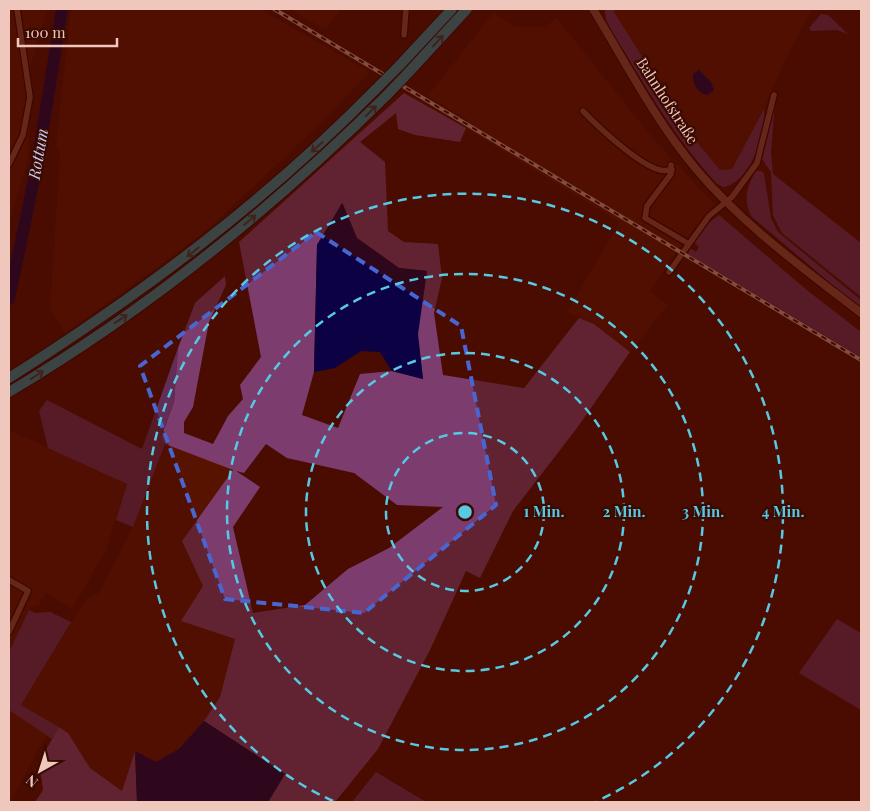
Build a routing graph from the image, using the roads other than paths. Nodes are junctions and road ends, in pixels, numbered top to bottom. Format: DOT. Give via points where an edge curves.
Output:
graph roads {
  1 [pos="17,9"];
  2 [pos="406,9"];
  3 [pos="452,9"];
  4 [pos="467,9"];
  5 [pos="593,9"];
  6 [pos="404,35"];
  7 [pos="774,95"];
  8 [pos="583,111"];
  9 [pos="9,164"];
  10 [pos="726,201"];
  11 [pos="689,244"];
  12 [pos="668,272"];
  13 [pos="861,314"];
  14 [pos="9,378"];
  15 [pos="9,392"];
  16 [pos="9,580"];
  17 [pos="9,632"];
  1 -- 9 [label="street" via="30,97 23,135"];
  2 -- 6 [label="street"];
  3 -- 14 [label="highway, one-way, bridge" via="335,131 223,228 179,264"];
  15 -- 4 [label="highway, one-way, bridge" via="184,273 292,186 387,96"];
  5 -- 10 [label="main road, Bahnhofstraße" via="660,122 696,169"];
  7 -- 10 [label="street" via="757,163 741,187"];
  8 -- 11 [label="street" via="638,158 660,170 671,167 668,178 647,206 645,218"];
  10 -- 11 [label="street" via="709,216"];
  10 -- 13 [label="main road, Bahnhofstraße"];
  11 -- 12 [label="street"];
  16 -- 17 [label="street" via="28,591"];
}
